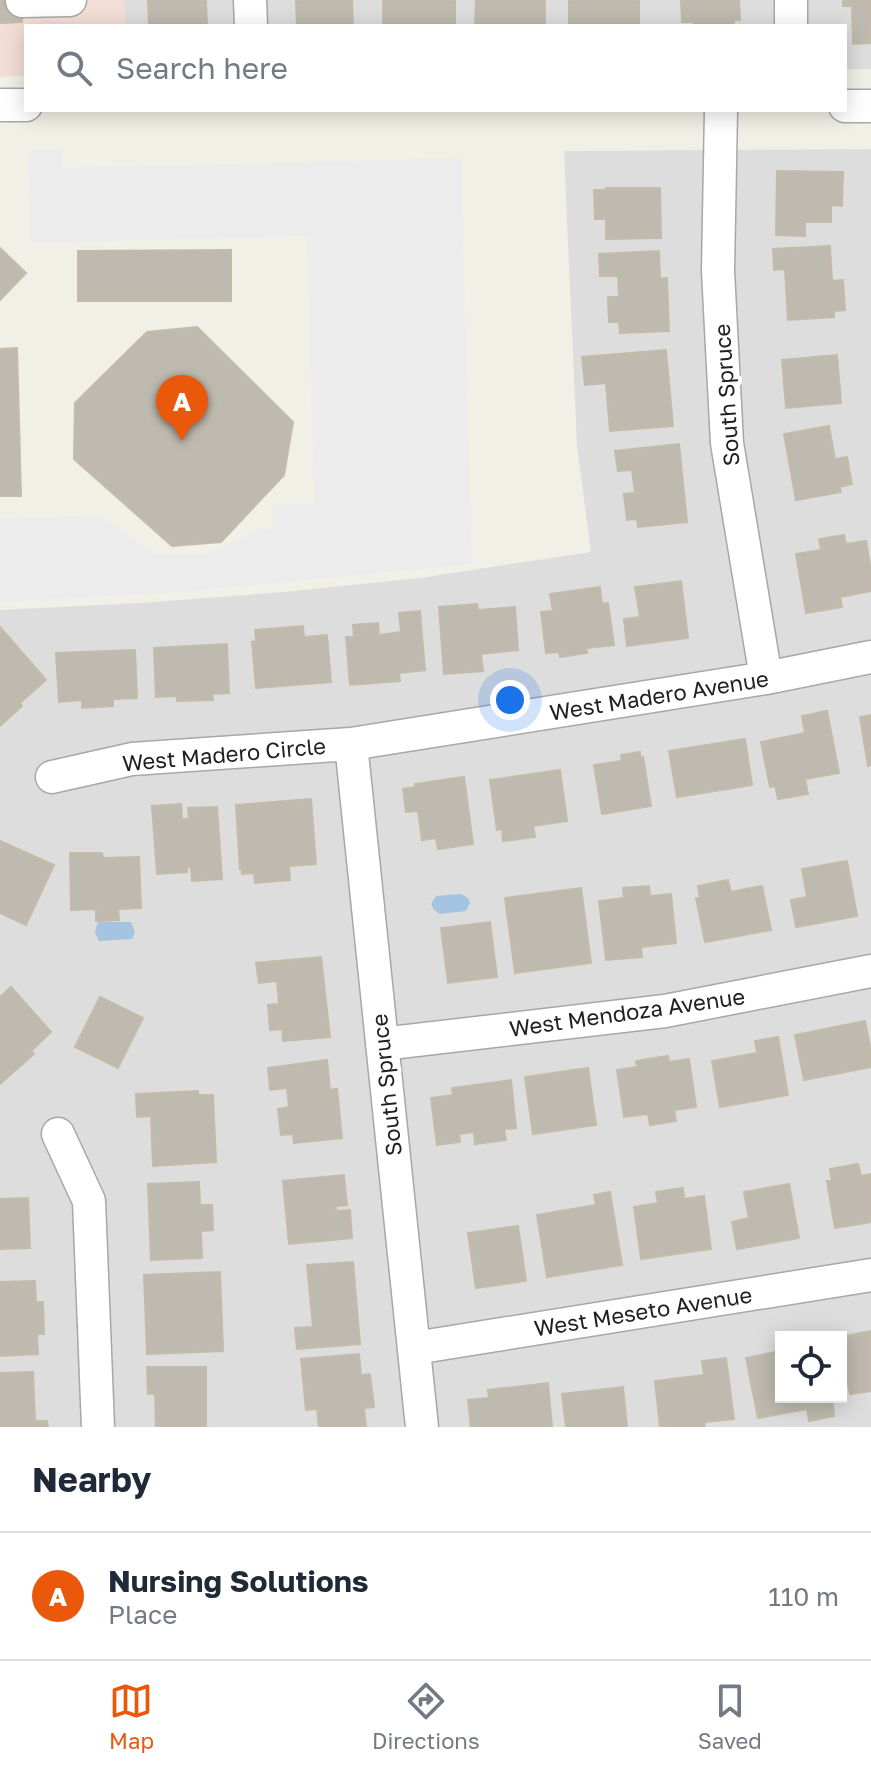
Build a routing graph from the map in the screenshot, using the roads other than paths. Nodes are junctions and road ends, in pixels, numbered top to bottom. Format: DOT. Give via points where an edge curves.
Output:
graph roads {
  1 [pos="70,0"];
  2 [pos="250,0"];
  3 [pos="791,0"];
  4 [pos="22,1"];
  5 [pos="251,24"];
  6 [pos="791,24"];
  7 [pos="0,105"];
  8 [pos="24,105"];
  9 [pos="847,106"];
  10 [pos="871,106"];
  11 [pos="721,112"];
  12 [pos="871,657"];
  13 [pos="766,678"];
  14 [pos="351,744"];
  15 [pos="52,777"];
  16 [pos="871,971"];
  17 [pos="382,1044"];
  18 [pos="58,1134"];
  19 [pos="871,1275"];
  20 [pos="415,1348"];
  21 [pos="98,1427"];
  22 [pos="422,1427"];
  1 -- 4 [label="street"];
  2 -- 5 [label="street"];
  3 -- 6 [label="street"];
  7 -- 8 [label="street"];
  9 -- 10 [label="street"];
  11 -- 13 [label="street, South Spruce" via="718,271 727,443"];
  12 -- 13 [label="street, West Madero Avenue"];
  13 -- 14 [label="street, West Madero Avenue"];
  14 -- 15 [label="street, West Madero Circle" via="132,759"];
  14 -- 17 [label="street, South Spruce"];
  16 -- 17 [label="street, West Mendoza Avenue" via="665,1011"];
  17 -- 20 [label="street, South Spruce"];
  18 -- 21 [label="street" via="89,1201"];
  19 -- 20 [label="street, West Meseto Avenue"];
  20 -- 22 [label="street, South Spruce"];
}
